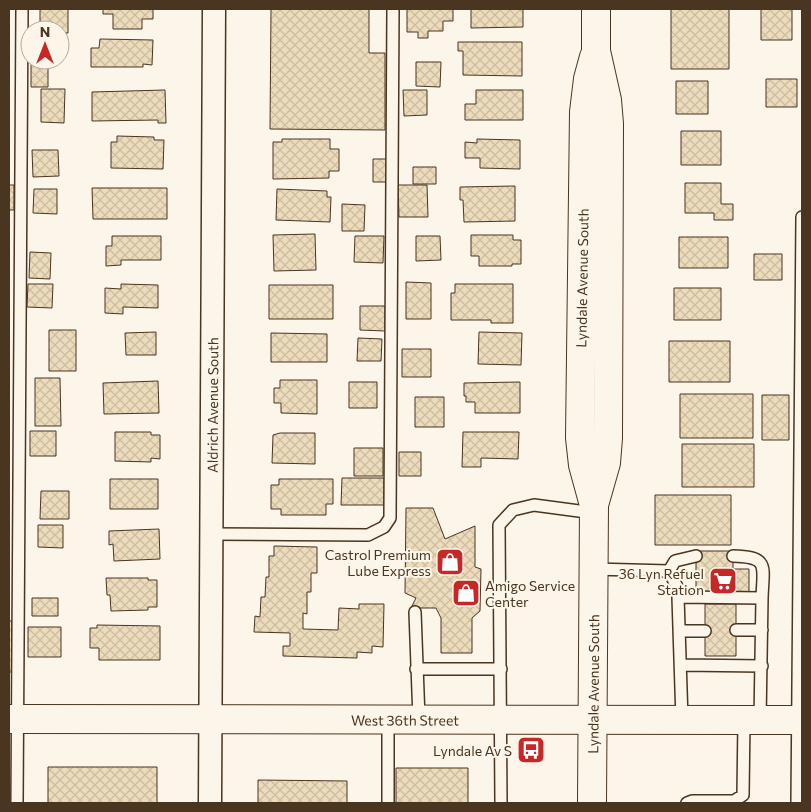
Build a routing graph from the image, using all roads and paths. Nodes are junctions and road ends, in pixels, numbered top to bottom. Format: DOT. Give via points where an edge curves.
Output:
graph roads {
  1 [pos="22,9"];
  2 [pos="214,9"];
  3 [pos="393,9"];
  4 [pos="596,9"];
  5 [pos="802,216"];
  6 [pos="594,509"];
  7 [pos="212,534"];
  8 [pos="696,556"];
  9 [pos="734,556"];
  10 [pos="594,570"];
  11 [pos="670,571"];
  12 [pos="678,597"];
  13 [pos="13,598"];
  14 [pos="762,598"];
  15 [pos="415,612"];
  16 [pos="736,630"];
  17 [pos="762,630"];
  18 [pos="680,631"];
  19 [pos="705,631"];
  20 [pos="681,665"];
  21 [pos="762,666"];
  22 [pos="416,669"];
  23 [pos="501,669"];
  24 [pos="13,719"];
  25 [pos="388,719"];
  26 [pos="211,720"];
  27 [pos="682,720"];
  28 [pos="752,720"];
  29 [pos="800,720"];
  30 [pos="419,721"];
  31 [pos="502,721"];
  32 [pos="593,721"];
  33 [pos="17,803"];
  34 [pos="210,803"];
  35 [pos="388,803"];
  36 [pos="501,803"];
  37 [pos="592,803"];
  38 [pos="687,803"];
  39 [pos="797,803"];
  1 -- 13 [label="lane"];
  2 -- 7 [label="street, Aldrich Avenue South"];
  3 -- 7 [label="lane" via="390,518 384,527 368,535"];
  4 -- 6 [label="main road, Lyndale Avenue South" via="596,51 588,78 584,112 580,438"];
  5 -- 29 [label="lane"];
  6 -- 10 [label="main road, Lyndale Avenue South"];
  6 -- 23 [label="lane" via="534,505 513,510 499,525"];
  7 -- 26 [label="street, Aldrich Avenue South"];
  8 -- 11 [label="lane" via="676,561"];
  9 -- 14 [label="lane" via="754,557 760,561 763,566"];
  10 -- 11 [label="lane"];
  10 -- 32 [label="main road, Lyndale Avenue South"];
  11 -- 12 [label="lane"];
  12 -- 14 [label="lane"];
  12 -- 18 [label="lane"];
  13 -- 24 [label="lane"];
  14 -- 17 [label="lane"];
  15 -- 22 [label="lane"];
  16 -- 17 [label="lane"];
  17 -- 21 [label="lane"];
  18 -- 19 [label="lane"];
  18 -- 20 [label="lane"];
  20 -- 21 [label="lane"];
  20 -- 27 [label="lane"];
  21 -- 28 [label="lane"];
  22 -- 23 [label="lane"];
  22 -- 30 [label="lane"];
  23 -- 31 [label="lane"];
  24 -- 26 [label="main road, West 36th Street"];
  24 -- 33 [label="lane"];
  25 -- 26 [label="main road, West 36th Street"];
  25 -- 30 [label="main road, West 36th Street"];
  25 -- 35 [label="lane"];
  26 -- 34 [label="street, Aldrich Avenue South"];
  27 -- 28 [label="main road, West 36th Street"];
  27 -- 32 [label="main road, West 36th Street"];
  28 -- 29 [label="main road, West 36th Street"];
  28 -- 38 [label="lane" via="743,795 734,801"];
  29 -- 39 [label="lane"];
  30 -- 31 [label="main road, West 36th Street"];
  31 -- 32 [label="main road, West 36th Street"];
  31 -- 36 [label="lane"];
  32 -- 37 [label="main road, Lyndale Avenue South"];
}
